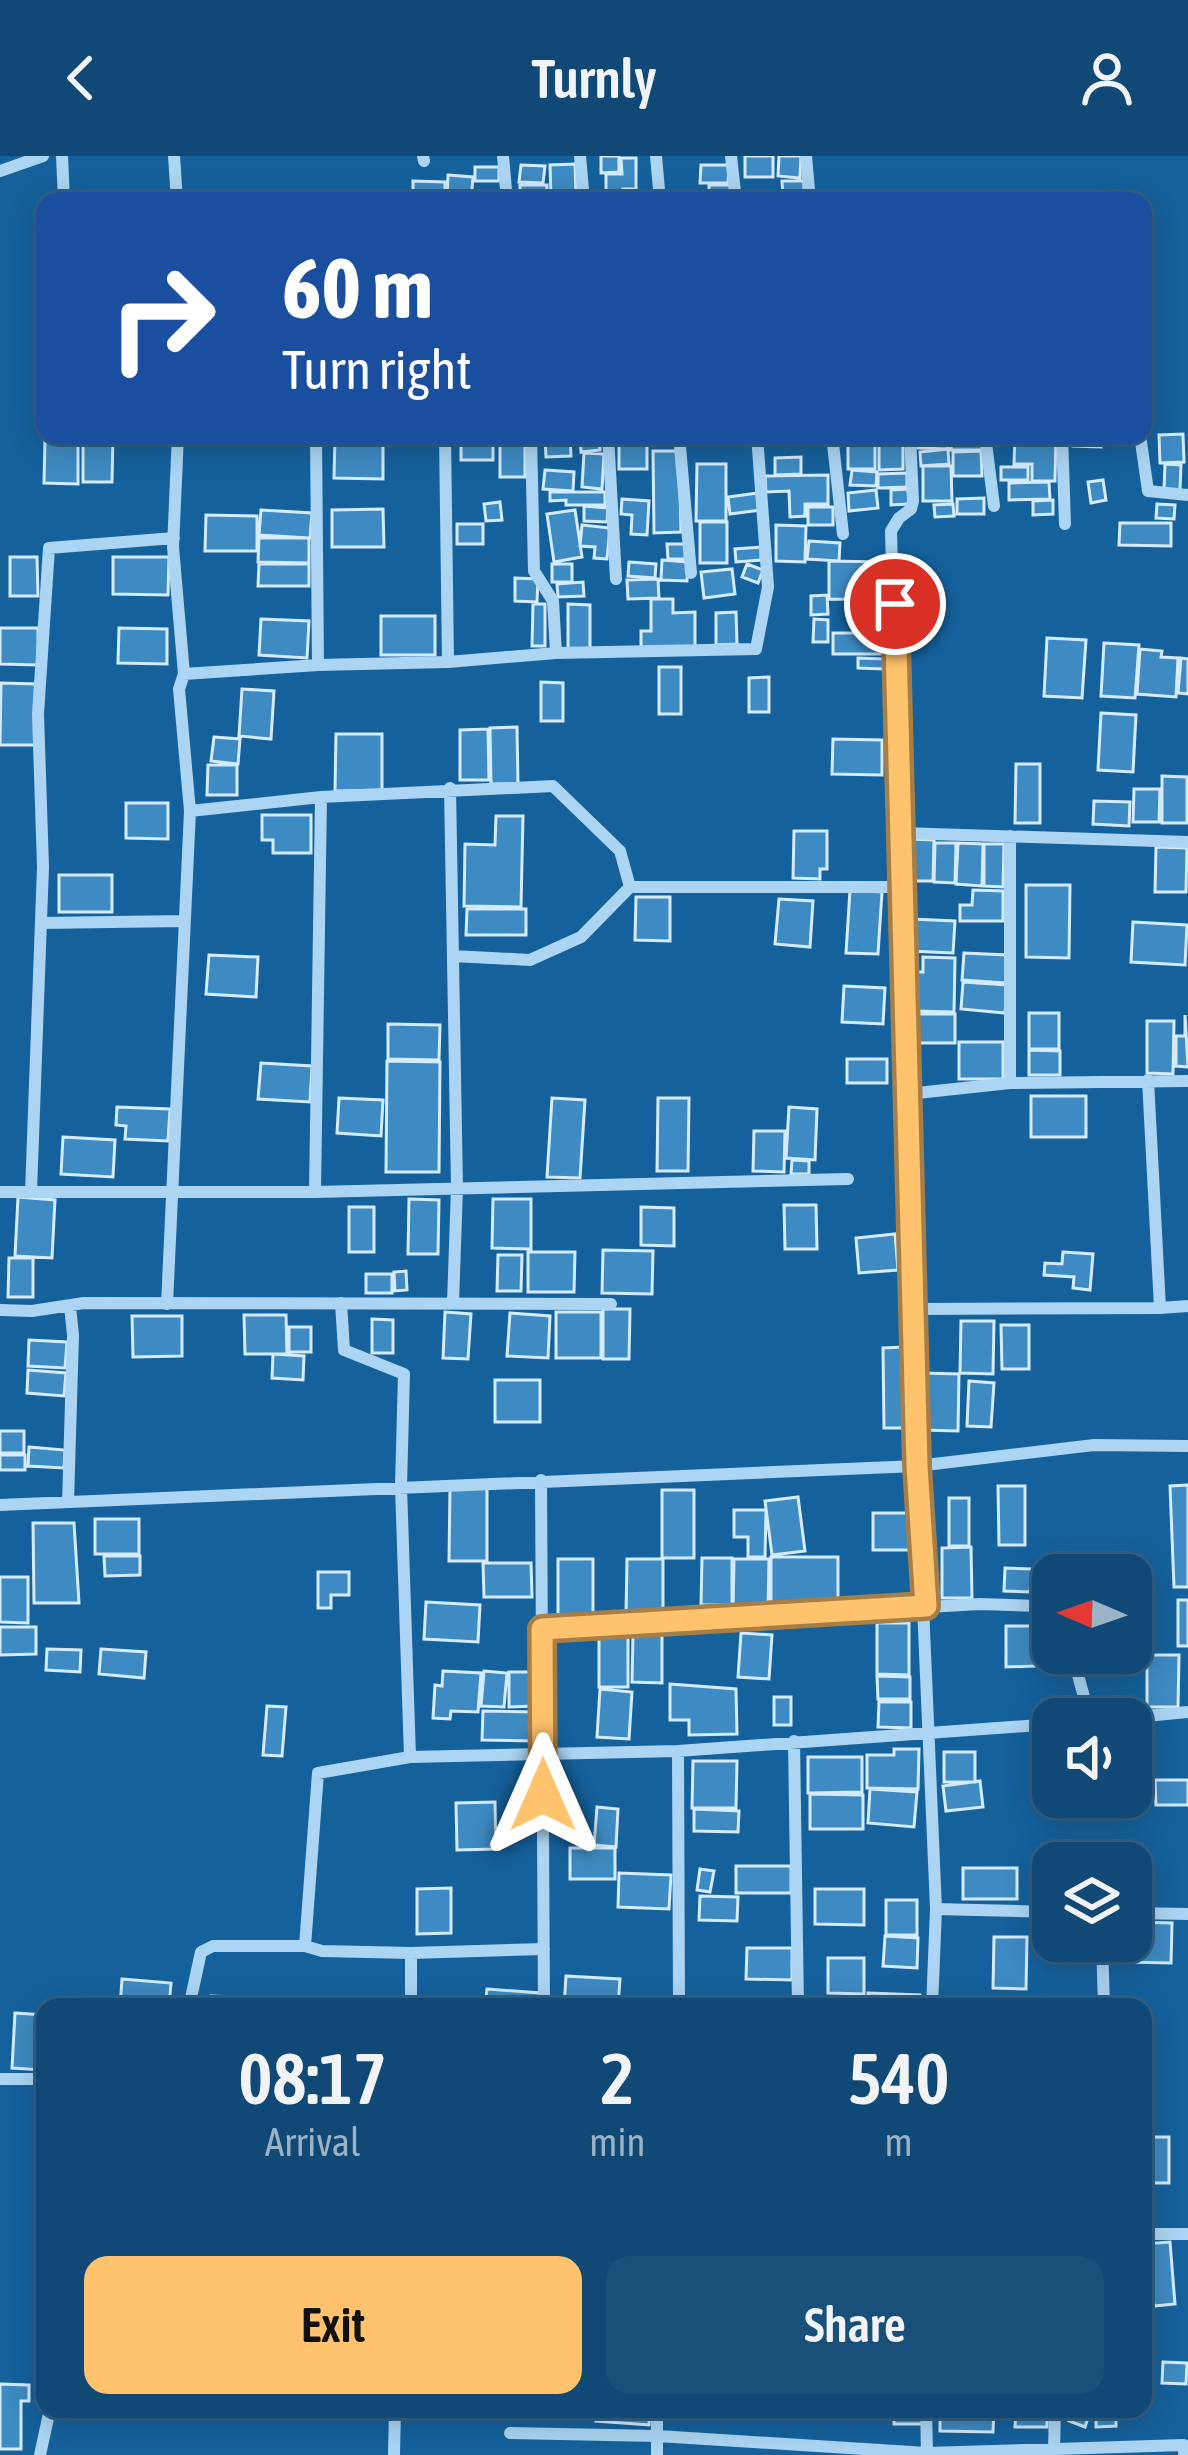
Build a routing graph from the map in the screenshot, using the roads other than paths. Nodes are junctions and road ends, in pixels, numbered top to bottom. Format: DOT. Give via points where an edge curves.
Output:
graph roads {
  1 [pos="43,156"];
  2 [pos="62,156"];
  3 [pos="174,156"];
  4 [pos="503,156"];
  5 [pos="580,156"];
  6 [pos="656,156"];
  7 [pos="731,156"];
  8 [pos="806,156"];
  9 [pos="0,171"];
  10 [pos="64,192"];
  11 [pos="176,192"];
  12 [pos="506,192"];
  13 [pos="583,192"];
  14 [pos="659,192"];
  15 [pos="735,192"];
  16 [pos="809,192"];
  17 [pos="178,444"];
  18 [pos="316,444"];
  19 [pos="445,444"];
  20 [pos="531,444"];
  21 [pos="609,444"];
  22 [pos="680,444"];
  23 [pos="759,444"];
  24 [pos="833,444"];
  25 [pos="910,444"];
  26 [pos="987,444"];
  27 [pos="1062,444"];
  28 [pos="1141,444"];
  29 [pos="1188,495"];
  30 [pos="994,506"];
  31 [pos="1065,524"];
  32 [pos="843,534"];
  33 [pos="174,538"];
  34 [pos="691,573"];
  35 [pos="616,578"];
  36 [pos="556,652"];
  37 [pos="448,662"];
  38 [pos="318,665"];
  39 [pos="184,674"];
  40 [pos="450,788"];
  41 [pos="322,797"];
  42 [pos="190,811"];
  43 [pos="901,833"];
  44 [pos="1010,836"];
  45 [pos="1188,842"];
  46 [pos="630,887"];
  47 [pos="902,887"];
  48 [pos="184,921"];
  49 [pos="40,923"];
  50 [pos="453,956"];
  51 [pos="1148,1080"];
  52 [pos="1188,1081"];
  53 [pos="1010,1083"];
  54 [pos="908,1094"];
  55 [pos="848,1179"];
  56 [pos="457,1188"];
  57 [pos="175,1190"];
  58 [pos="0,1192"];
  59 [pos="31,1192"];
  60 [pos="315,1192"];
  61 [pos="167,1304"];
  62 [pos="341,1304"];
  63 [pos="453,1304"];
  64 [pos="611,1304"];
  65 [pos="70,1306"];
  66 [pos="1188,1306"];
  67 [pos="1160,1308"];
  68 [pos="913,1309"];
  69 [pos="0,1310"];
  70 [pos="1188,1446"];
  71 [pos="917,1466"];
  72 [pos="541,1480"];
  73 [pos="401,1486"];
  74 [pos="68,1502"];
  75 [pos="0,1505"];
  76 [pos="926,1606"];
  77 [pos="1032,1607"];
  78 [pos="542,1629"];
  79 [pos="1188,1712"];
  80 [pos="1152,1715"];
  81 [pos="1032,1726"];
  82 [pos="926,1734"];
  83 [pos="794,1741"];
  84 [pos="678,1751"];
  85 [pos="410,1757"];
  86 [pos="543,1757"];
  87 [pos="936,1909"];
  88 [pos="1032,1911"];
  89 [pos="1152,1913"];
  90 [pos="1188,1913"];
  91 [pos="305,1946"];
  92 [pos="544,1949"];
  93 [pos="411,1953"];
  94 [pos="1103,1962"];
  95 [pos="191,1998"];
  96 [pos="411,1998"];
  97 [pos="544,1998"];
  98 [pos="679,1998"];
  99 [pos="798,1998"];
  100 [pos="932,1998"];
  101 [pos="1104,1998"];
  102 [pos="0,2079"];
  103 [pos="36,2080"];
  104 [pos="1152,2234"];
  105 [pos="1188,2234"];
  106 [pos="48,2418"];
  107 [pos="395,2418"];
  108 [pos="657,2418"];
  109 [pos="926,2418"];
  110 [pos="1055,2418"];
  111 [pos="510,2433"];
  112 [pos="658,2436"];
  113 [pos="1054,2450"];
  114 [pos="927,2453"];
  115 [pos="40,2455"];
  116 [pos="394,2455"];
  117 [pos="658,2455"];
  118 [pos="1184,2455"];
  1 -- 9 [label="street"];
  2 -- 10 [label="street"];
  3 -- 11 [label="street"];
  4 -- 12 [label="street"];
  5 -- 13 [label="street"];
  6 -- 14 [label="street"];
  7 -- 15 [label="street"];
  8 -- 16 [label="street"];
  17 -- 33 [label="street"];
  18 -- 38 [label="street"];
  19 -- 37 [label="street"];
  20 -- 36 [label="street" via="534,571 553,601"];
  21 -- 35 [label="street"];
  22 -- 34 [label="street"];
  23 -- 36 [label="street" via="768,587 756,649"];
  24 -- 32 [label="street"];
  25 -- 43 [label="street" via="913,501 892,530"];
  26 -- 30 [label="street"];
  27 -- 31 [label="street"];
  28 -- 29 [label="street" via="1148,491"];
  33 -- 39 [label="street"];
  33 -- 49 [label="street" via="49,548 38,714"];
  36 -- 37 [label="street"];
  37 -- 38 [label="street"];
  38 -- 39 [label="street"];
  39 -- 42 [label="street"];
  40 -- 41 [label="street"];
  40 -- 46 [label="street" via="554,786 620,851"];
  40 -- 50 [label="street"];
  41 -- 42 [label="street"];
  41 -- 60 [label="street"];
  42 -- 48 [label="street"];
  43 -- 44 [label="street"];
  43 -- 47 [label="street"];
  44 -- 45 [label="street"];
  44 -- 53 [label="street"];
  46 -- 47 [label="street"];
  46 -- 50 [label="street" via="581,937 530,960"];
  47 -- 54 [label="street"];
  48 -- 49 [label="street"];
  48 -- 57 [label="street"];
  49 -- 59 [label="street"];
  50 -- 56 [label="street"];
  51 -- 52 [label="street"];
  51 -- 53 [label="street"];
  51 -- 67 [label="street"];
  53 -- 54 [label="street"];
  54 -- 68 [label="street"];
  55 -- 56 [label="street"];
  56 -- 60 [label="street"];
  56 -- 63 [label="street"];
  57 -- 59 [label="street"];
  57 -- 60 [label="street"];
  57 -- 61 [label="street"];
  58 -- 59 [label="street"];
  61 -- 62 [label="street"];
  61 -- 65 [label="street"];
  62 -- 63 [label="street"];
  62 -- 73 [label="street" via="344,1350 404,1374"];
  63 -- 64 [label="street"];
  65 -- 69 [label="street"];
  65 -- 74 [label="street"];
  66 -- 67 [label="street"];
  67 -- 68 [label="street"];
  68 -- 71 [label="street"];
  70 -- 71 [label="street" via="1094,1445"];
  71 -- 72 [label="street"];
  71 -- 76 [label="street"];
  72 -- 73 [label="street"];
  72 -- 78 [label="street"];
  73 -- 74 [label="street"];
  73 -- 85 [label="street"];
  74 -- 75 [label="street"];
  76 -- 77 [label="street"];
  76 -- 78 [label="street"];
  76 -- 82 [label="street"];
  78 -- 86 [label="street"];
  79 -- 80 [label="street"];
  81 -- 82 [label="street"];
  82 -- 83 [label="street"];
  82 -- 87 [label="street"];
  83 -- 84 [label="street"];
  83 -- 99 [label="street"];
  84 -- 86 [label="street"];
  84 -- 98 [label="street"];
  85 -- 86 [label="street"];
  85 -- 91 [label="street" via="318,1773"];
  86 -- 92 [label="street"];
  87 -- 88 [label="street"];
  87 -- 100 [label="street"];
  89 -- 90 [label="street"];
  91 -- 93 [label="street"];
  91 -- 95 [label="street" via="213,1946 201,1952"];
  92 -- 93 [label="street"];
  92 -- 97 [label="street"];
  93 -- 96 [label="street"];
  94 -- 101 [label="street"];
  102 -- 103 [label="street"];
  104 -- 105 [label="street"];
  106 -- 115 [label="street"];
  107 -- 116 [label="street"];
  108 -- 112 [label="street"];
  109 -- 114 [label="street"];
  110 -- 113 [label="street"];
  111 -- 112 [label="street"];
  112 -- 114 [label="street"];
  112 -- 117 [label="street"];
  113 -- 114 [label="street"];
  113 -- 118 [label="street" via="1184,2445"];
}
